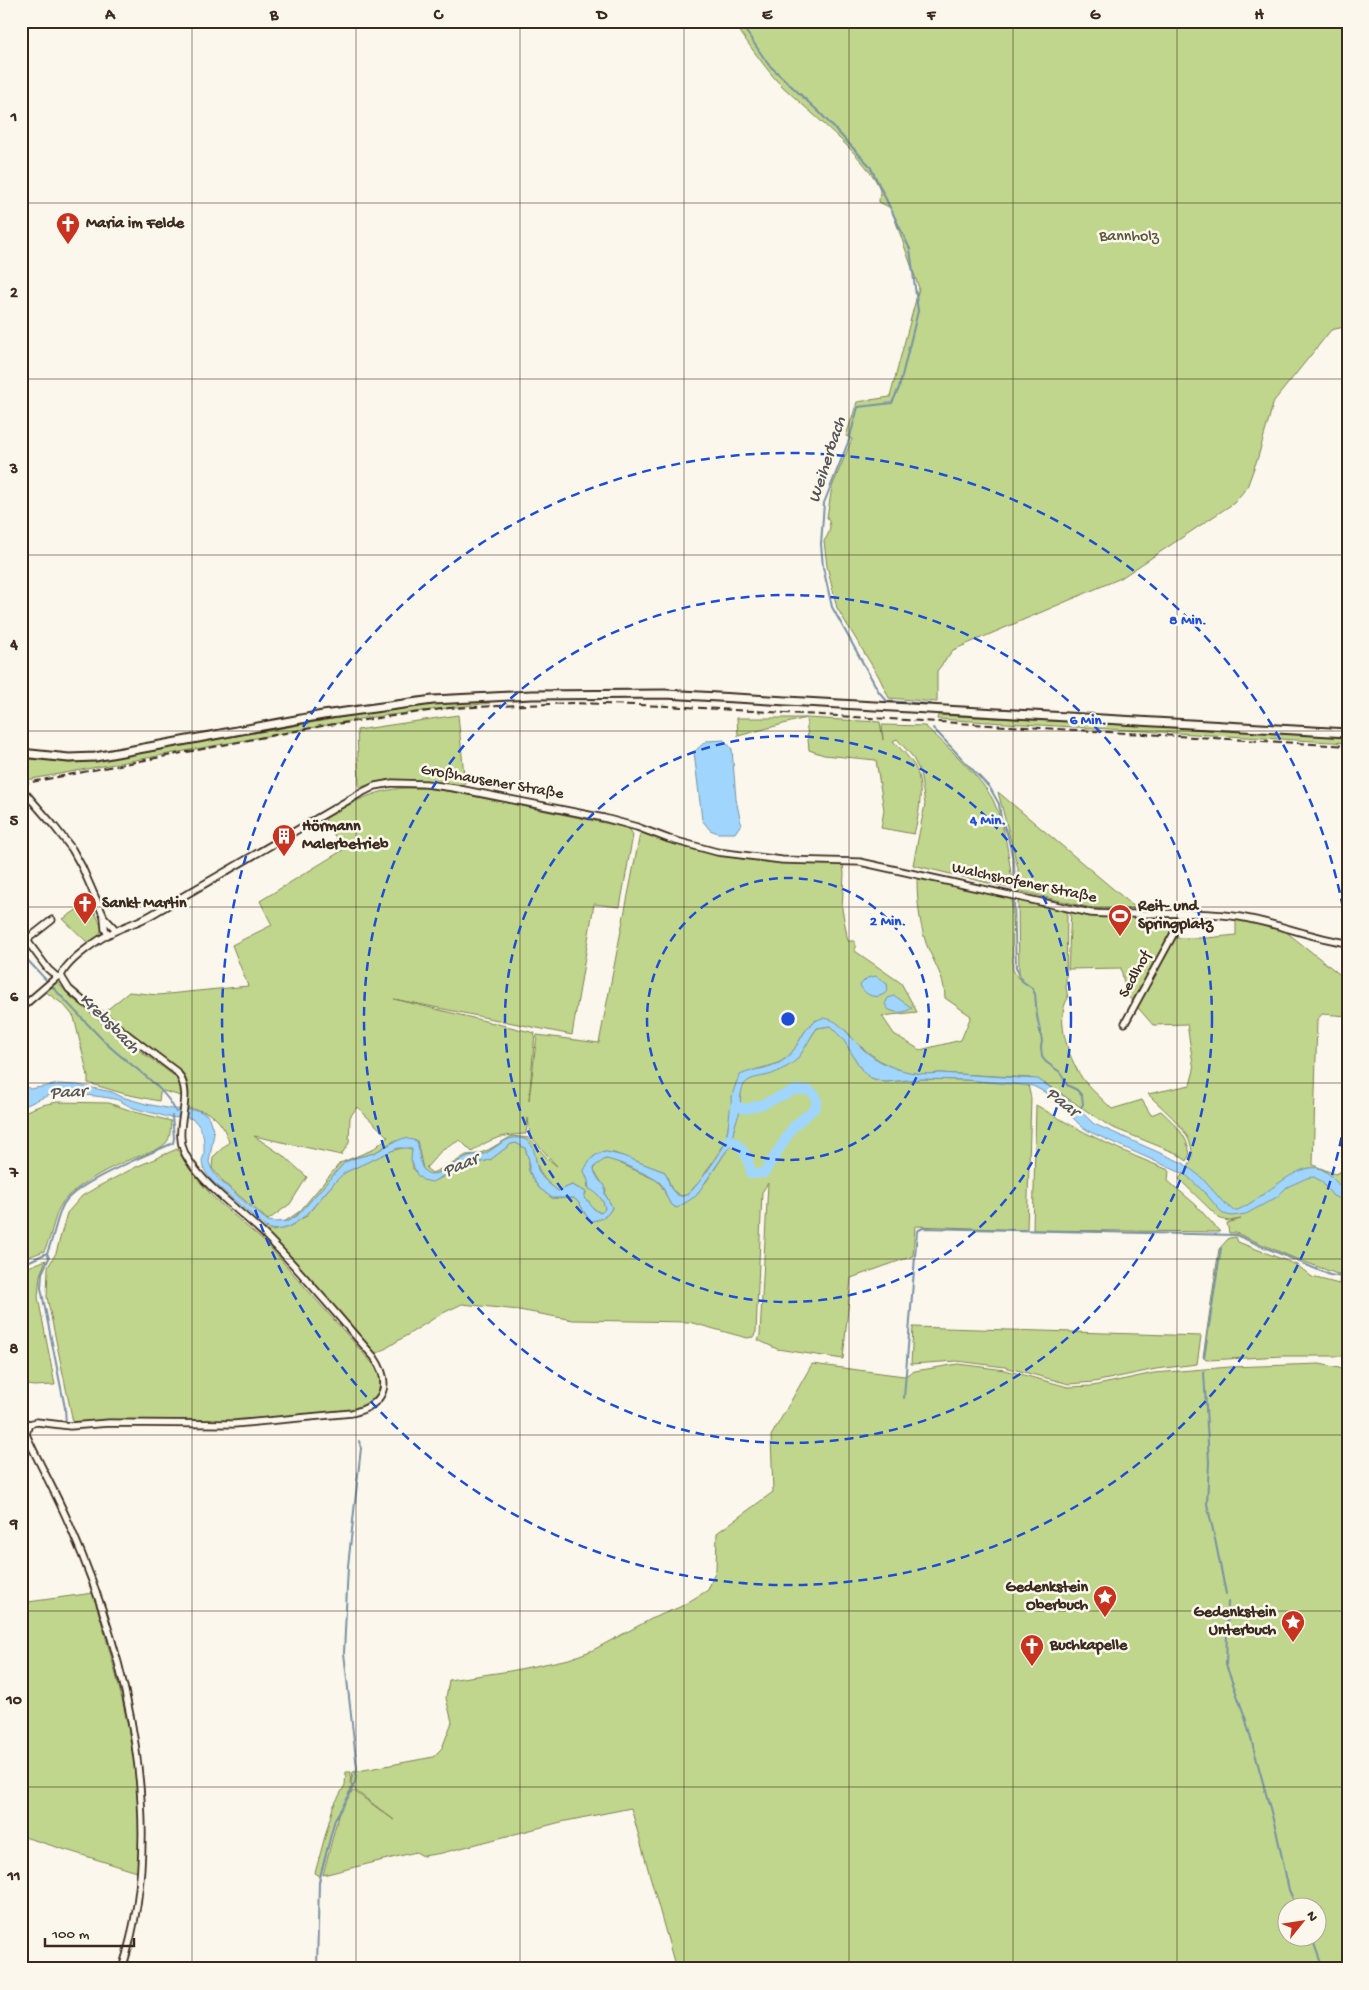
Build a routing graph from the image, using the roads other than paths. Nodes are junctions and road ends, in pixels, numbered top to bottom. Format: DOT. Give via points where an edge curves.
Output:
graph roads {
  1 [pos="1348,733"];
  2 [pos="21,753"];
  3 [pos="21,788"];
  4 [pos="843,861"];
  5 [pos="1182,913"];
  6 [pos="104,917"];
  7 [pos="52,920"];
  8 [pos="116,930"];
  9 [pos="108,934"];
  10 [pos="1348,943"];
  11 [pos="57,978"];
  12 [pos="21,1008"];
  13 [pos="1125,1023"];
  14 [pos="21,1422"];
  15 [pos="29,1424"];
  16 [pos="122,1969"];
  1 -- 2 [label="street" via="665,694 558,694 443,700 366,709 95,757"];
  3 -- 6 [label="street" via="72,849"];
  4 -- 5 [label="street, Walchshofener Straße" via="876,865 1092,913"];
  4 -- 8 [label="street, Großhausener Straße" via="782,860 717,852 604,818 454,788 392,783 359,794 135,924"];
  5 -- 10 [label="street, Walchshofener Straße" via="1239,917"];
  5 -- 13 [label="street, Sedlhof" via="1174,935"];
  6 -- 8 [label="street"];
  6 -- 9 [label="street"];
  7 -- 11 [label="street" via="28,942"];
  8 -- 9 [label="street, Großhausener Straße"];
  9 -- 11 [label="street, Großhausener Straße" via="82,953"];
  11 -- 12 [label="street, Großhausener Straße"];
  11 -- 15 [label="street" via="177,1072 184,1084 180,1142 184,1152 218,1194 278,1248 374,1357 386,1381 373,1404 352,1414 234,1424"];
  14 -- 15 [label="street"];
  15 -- 16 [label="street" via="26,1434 70,1526 102,1612 131,1720 143,1815 143,1846 136,1910"];
}
